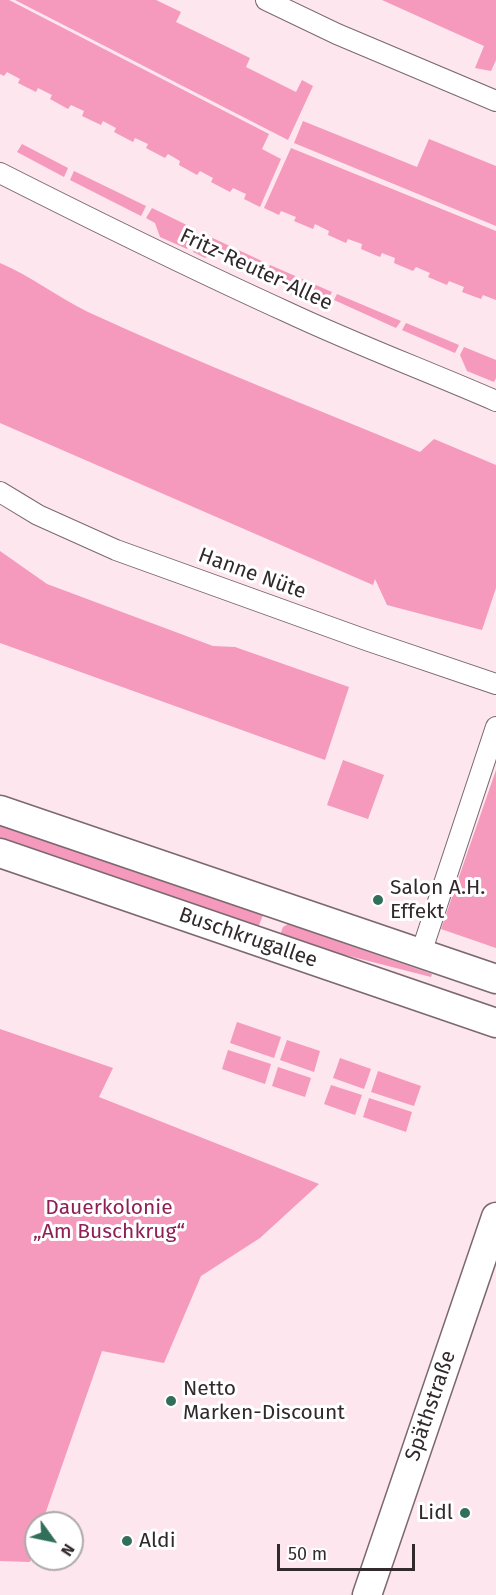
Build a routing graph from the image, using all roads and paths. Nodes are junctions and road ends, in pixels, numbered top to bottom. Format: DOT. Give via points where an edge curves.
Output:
graph roads {
  1 [pos="266,0"];
  2 [pos="496,101"];
  3 [pos="0,173"];
  4 [pos="496,401"];
  5 [pos="0,492"];
  6 [pos="496,684"];
  7 [pos="496,727"];
  8 [pos="0,810"];
  9 [pos="0,853"];
  10 [pos="281,905"];
  11 [pos="267,944"];
  12 [pos="421,953"];
  13 [pos="496,979"];
  14 [pos="496,1023"];
  15 [pos="496,1217"];
  16 [pos="367,1595"];
  1 -- 2 [label="street"];
  3 -- 4 [label="street, Fritz-Reuter-Allee" via="288,313"];
  5 -- 6 [label="street, Hanne Nüte" via="116,550"];
  7 -- 12 [label="street"];
  8 -- 10 [label="main road, Buschkrugallee"];
  9 -- 11 [label="main road, Buschkrugallee"];
  10 -- 11 [label="main road"];
  10 -- 12 [label="main road, Buschkrugallee"];
  11 -- 14 [label="main road, Buschkrugallee"];
  12 -- 13 [label="main road, Buschkrugallee"];
  15 -- 16 [label="main road, Späthstraße"];
}
